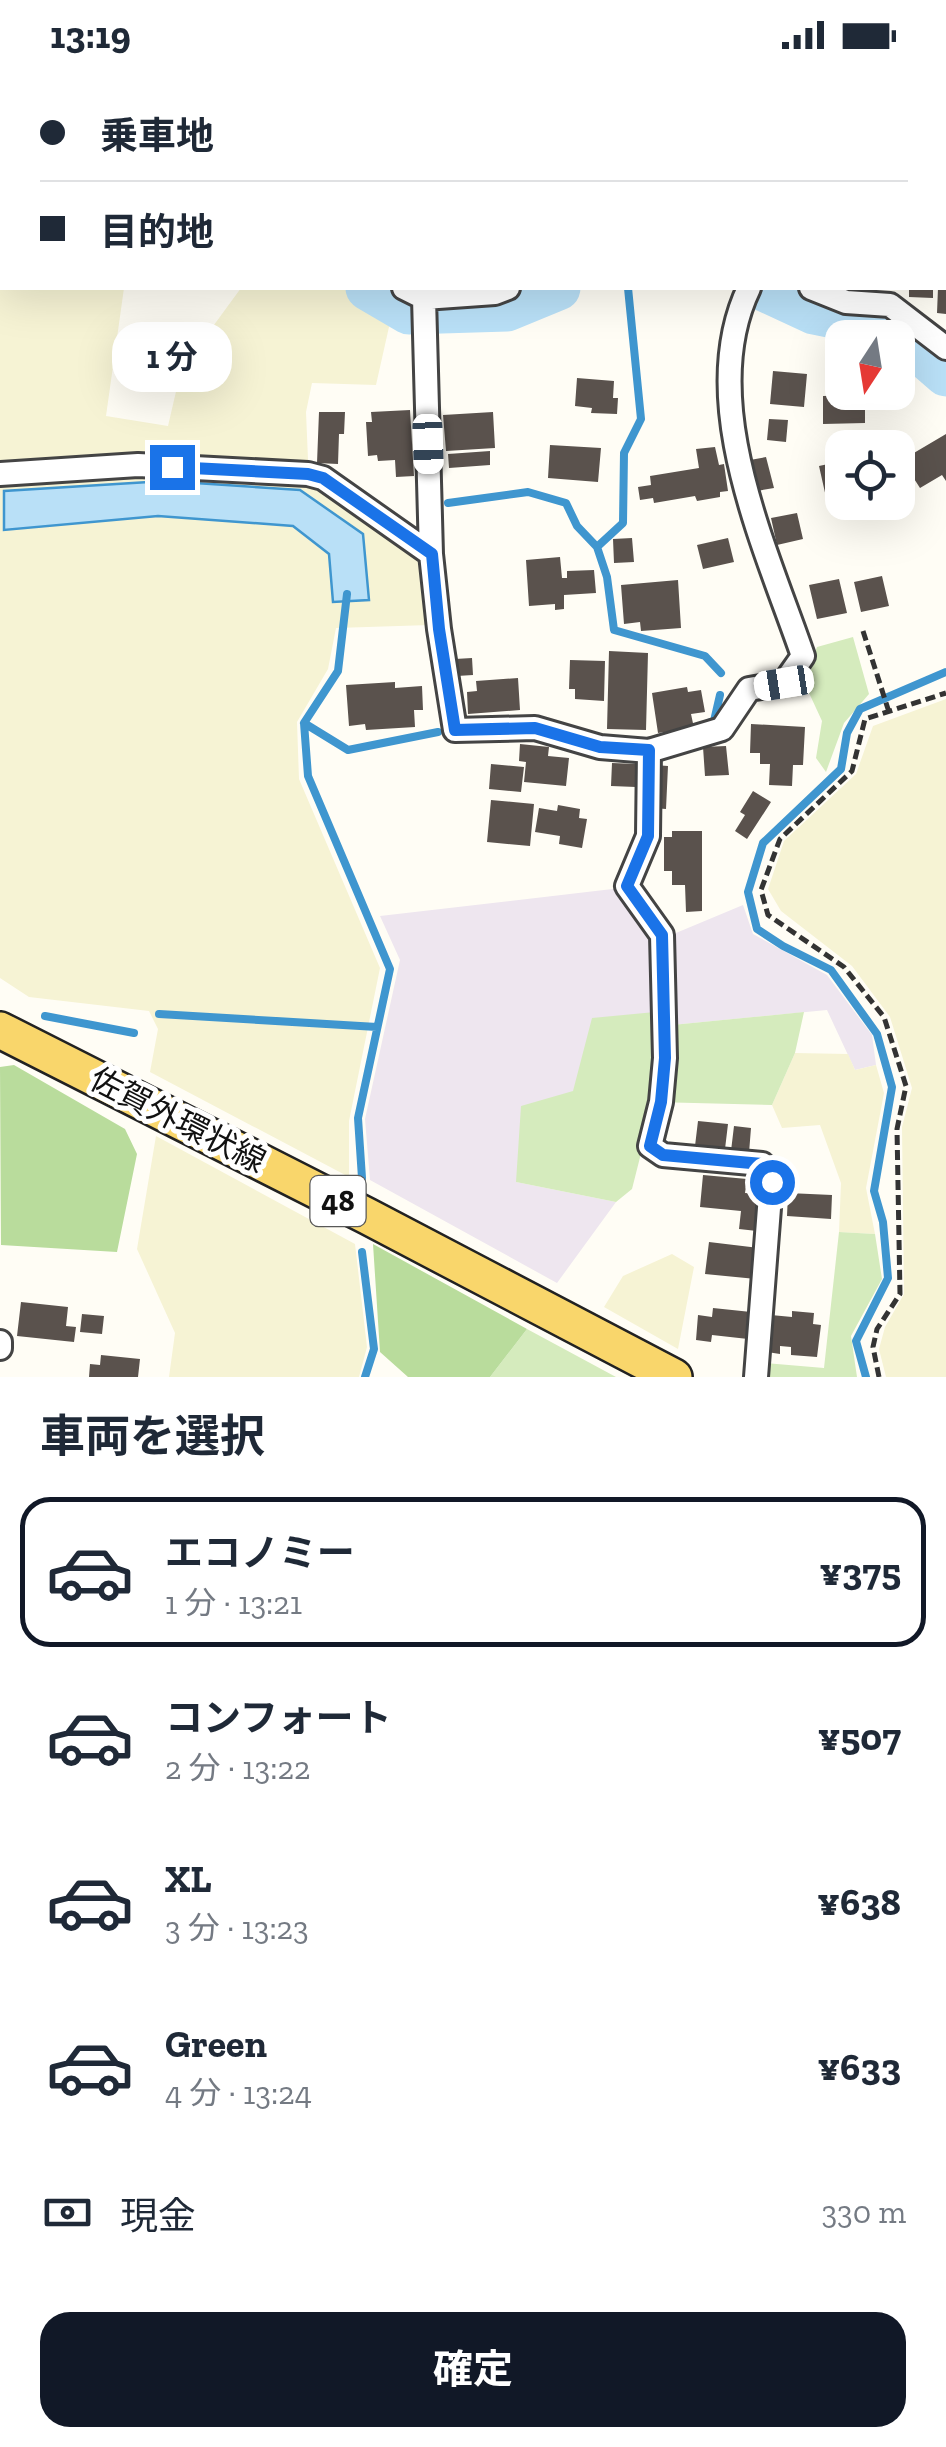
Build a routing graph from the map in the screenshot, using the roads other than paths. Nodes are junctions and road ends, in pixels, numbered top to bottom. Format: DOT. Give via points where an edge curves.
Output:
graph roads {
  1 [pos="502,290"];
  2 [pos="816,290"];
  3 [pos="414,293"];
  4 [pos="745,296"];
  5 [pos="890,296"];
  6 [pos="946,348"];
  7 [pos="0,474"];
  8 [pos="432,554"];
  9 [pos="649,750"];
  10 [pos="0,1030"];
  11 [pos="674,1377"];
  12 [pos="756,1377"];
  1 -- 3 [label="street"];
  2 -- 5 [label="street" via="846,302"];
  3 -- 8 [label="street" via="425,334"];
  4 -- 9 [label="street" via="728,371 732,432 747,496 803,656 784,683 749,688 722,730"];
  5 -- 6 [label="street"];
  7 -- 8 [label="street" via="138,466 308,474"];
  8 -- 9 [label="street" via="455,730 535,728 600,747"];
  9 -- 12 [label="street" via="648,836 627,886 662,935 665,1058 650,1146 663,1155 762,1164 772,1182"];
  10 -- 11 [label="main road, 佐賀外環状線 / 48"];
}
